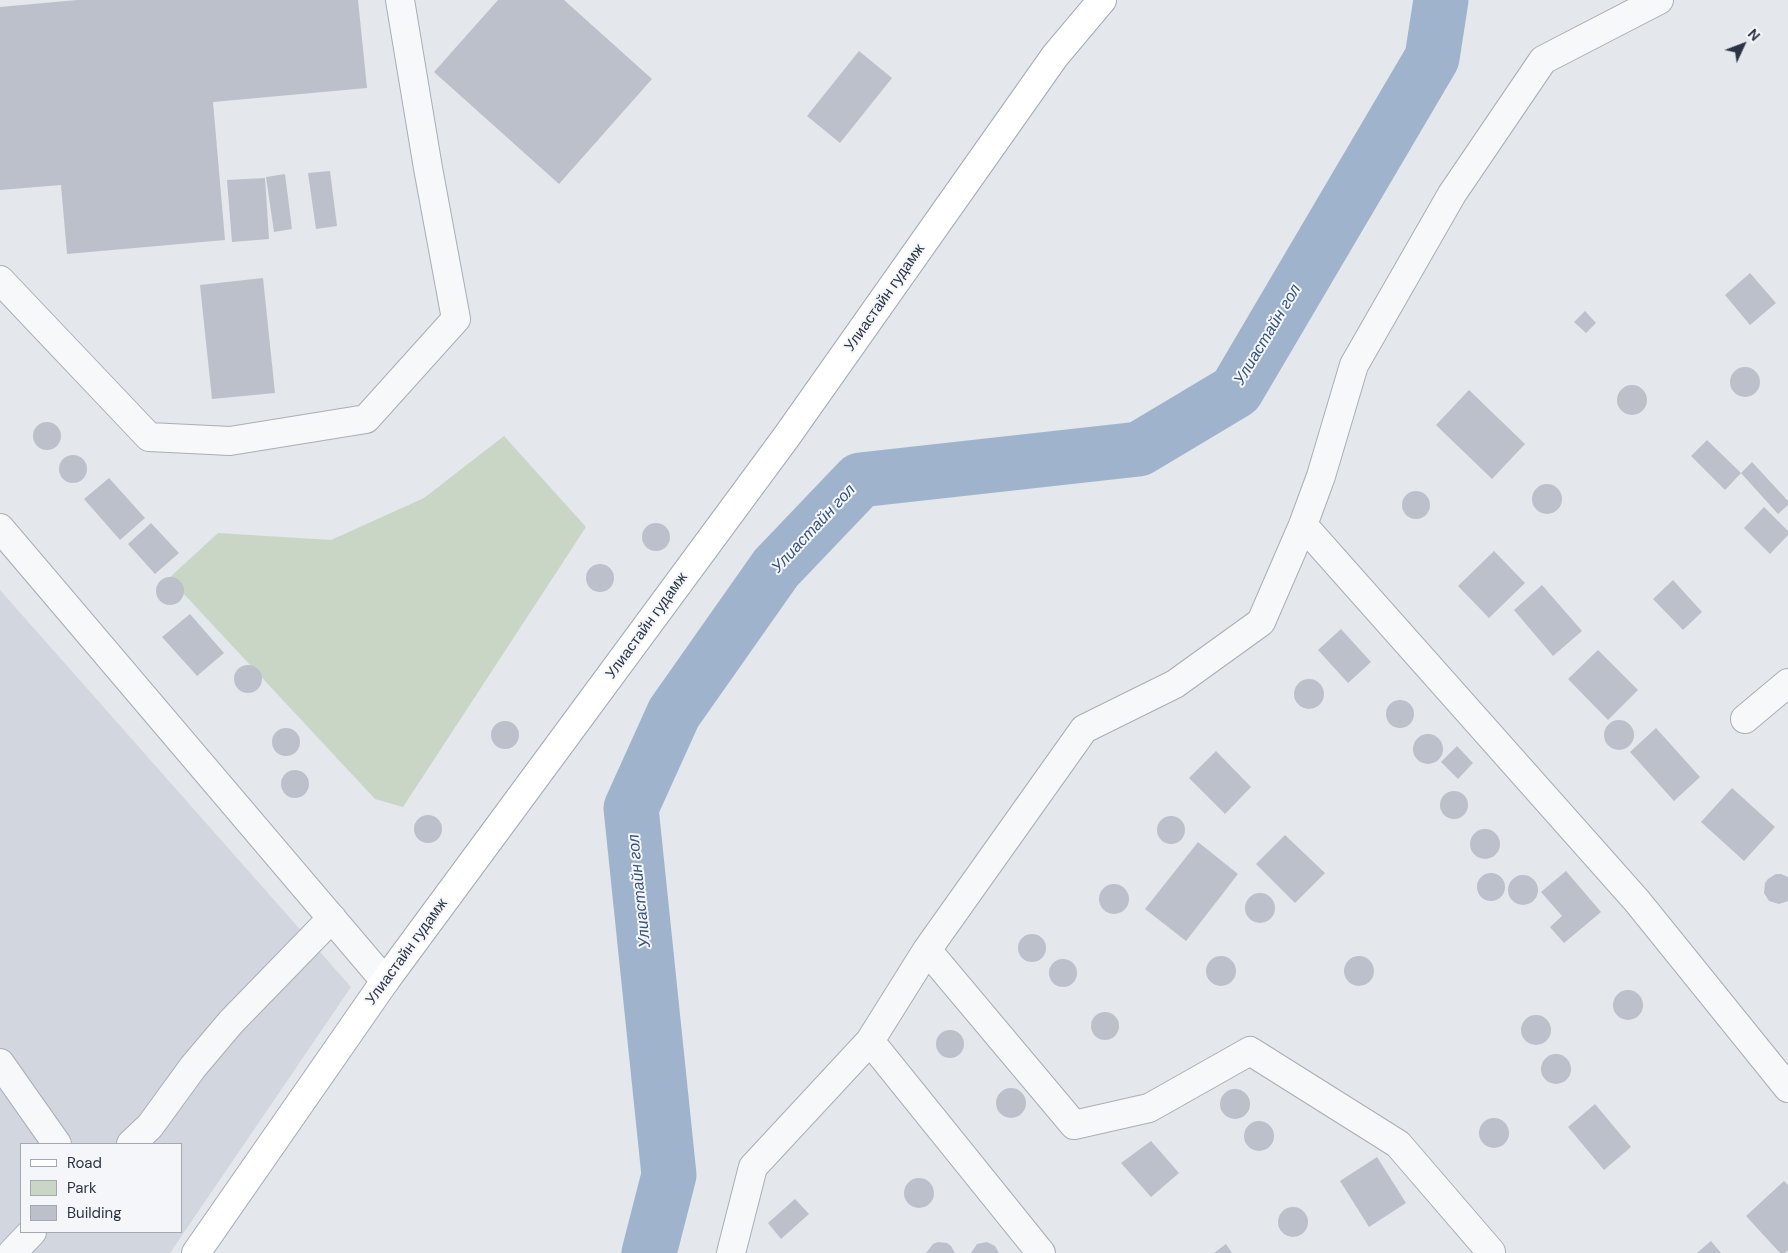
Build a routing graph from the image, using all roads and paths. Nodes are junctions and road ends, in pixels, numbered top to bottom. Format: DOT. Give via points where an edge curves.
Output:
graph roads {
  1 [pos="400,0"];
  2 [pos="1102,0"];
  3 [pos="1659,0"];
  4 [pos="0,280"];
  5 [pos="1302,525"];
  6 [pos="0,528"];
  7 [pos="1788,683"];
  8 [pos="1745,719"];
  9 [pos="332,918"];
  10 [pos="927,950"];
  11 [pos="385,980"];
  12 [pos="870,1041"];
  13 [pos="0,1063"];
  14 [pos="1788,1088"];
  15 [pos="56,1143"];
  16 [pos="132,1143"];
  17 [pos="31,1233"];
  18 [pos="1492,1252"];
  19 [pos="12,1253"];
  20 [pos="196,1253"];
  21 [pos="731,1253"];
  22 [pos="1041,1253"];
  1 -- 4 [label="street" via="456,319 366,420 230,441 149,437"];
  2 -- 11 [label="main road, Улиастайн гудамж" via="1055,56 787,436"];
  3 -- 5 [label="street" via="1543,60 1537,68 1452,194 1354,365 1321,476"];
  5 -- 10 [label="street" via="1261,622 1175,684 1084,729"];
  5 -- 14 [label="street" via="1637,901"];
  6 -- 9 [label="street"];
  7 -- 8 [label="street"];
  9 -- 11 [label="street"];
  9 -- 16 [label="street" via="231,1022 150,1126"];
  10 -- 12 [label="street"];
  10 -- 18 [label="street" via="1074,1125 1149,1108 1250,1051 1398,1144"];
  11 -- 20 [label="main road, Улиастайн гудамж"];
  12 -- 21 [label="street" via="753,1166"];
  12 -- 22 [label="street"];
  13 -- 15 [label="street"];
  17 -- 19 [label="street"];
}
